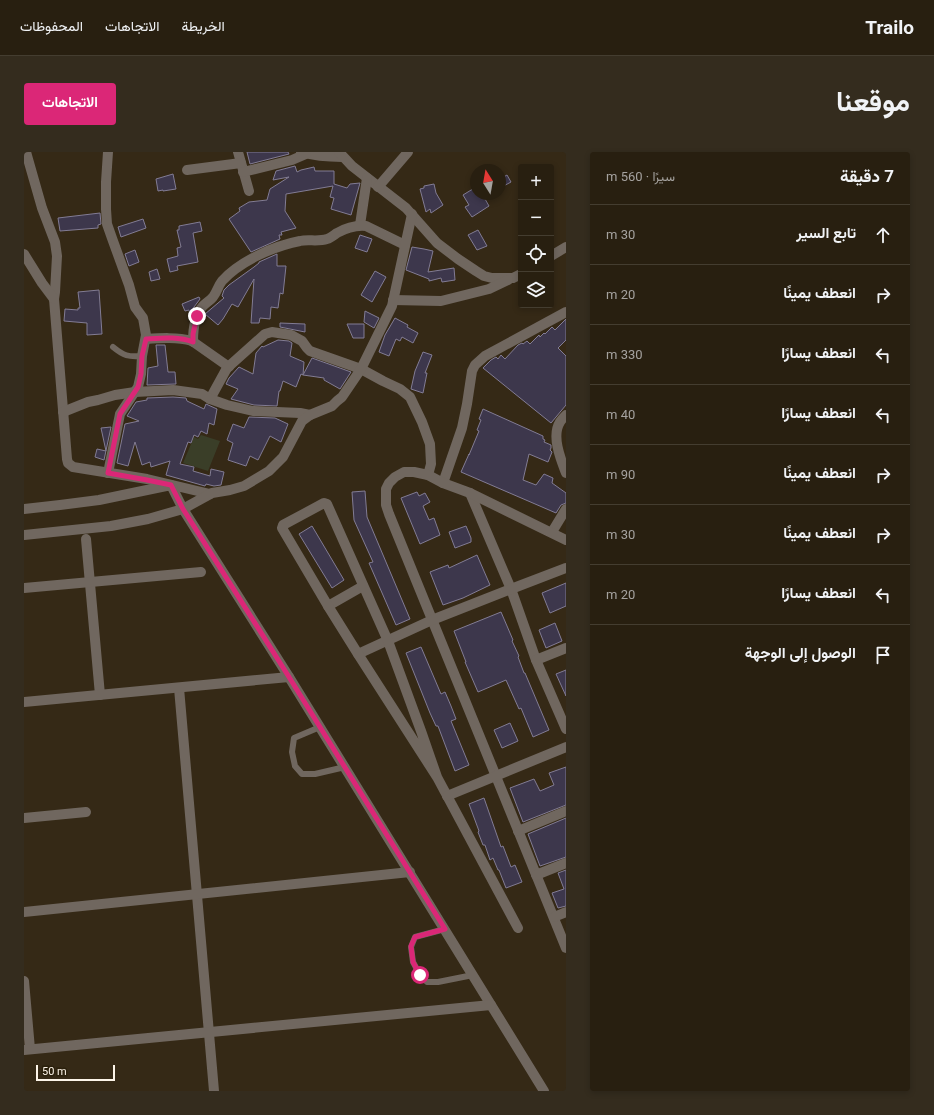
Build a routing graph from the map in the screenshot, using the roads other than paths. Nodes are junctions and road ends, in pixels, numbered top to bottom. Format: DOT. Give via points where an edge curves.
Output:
graph roads {
  1 [pos="26,152"];
  2 [pos="108,152"];
  3 [pos="238,152"];
  4 [pos="408,152"];
  5 [pos="303,153"];
  6 [pos="341,154"];
  7 [pos="242,167"];
  8 [pos="187,170"];
  9 [pos="367,178"];
  10 [pos="378,187"];
  11 [pos="249,191"];
  12 [pos="412,214"];
  13 [pos="360,225"];
  14 [pos="405,245"];
  15 [pos="566,247"];
  16 [pos="24,254"];
  17 [pos="554,254"];
  18 [pos="517,276"];
  19 [pos="54,299"];
  20 [pos="393,300"];
  21 [pos="566,312"];
  22 [pos="146,339"];
  23 [pos="193,342"];
  24 [pos="113,347"];
  25 [pos="142,356"];
  26 [pos="229,367"];
  27 [pos="361,369"];
  28 [pos="135,392"];
  29 [pos="210,399"];
  30 [pos="63,412"];
  31 [pos="310,415"];
  32 [pos="566,415"];
  33 [pos="108,473"];
  34 [pos="566,473"];
  35 [pos="428,475"];
  36 [pos="442,483"];
  37 [pos="171,485"];
  38 [pos="470,493"];
  39 [pos="210,494"];
  40 [pos="566,508"];
  41 [pos="24,509"];
  42 [pos="183,509"];
  43 [pos="552,532"];
  44 [pos="24,535"];
  45 [pos="86,539"];
  46 [pos="566,540"];
  47 [pos="566,568"];
  48 [pos="201,572"];
  49 [pos="90,582"];
  50 [pos="363,586"];
  51 [pos="24,588"];
  52 [pos="511,589"];
  53 [pos="328,606"];
  54 [pos="432,620"];
  55 [pos="388,641"];
  56 [pos="566,648"];
  57 [pos="358,654"];
  58 [pos="536,660"];
  59 [pos="289,677"];
  60 [pos="179,688"];
  61 [pos="100,695"];
  62 [pos="24,702"];
  63 [pos="320,727"];
  64 [pos="566,729"];
  65 [pos="566,747"];
  66 [pos="345,767"];
  67 [pos="496,776"];
  68 [pos="437,777"];
  69 [pos="447,796"];
  70 [pos="566,811"];
  71 [pos="86,812"];
  72 [pos="24,818"];
  73 [pos="518,831"];
  74 [pos="566,863"];
  75 [pos="410,872"];
  76 [pos="536,875"];
  77 [pos="197,894"];
  78 [pos="24,912"];
  79 [pos="566,912"];
  80 [pos="554,917"];
  81 [pos="518,928"];
  82 [pos="445,929"];
  83 [pos="566,948"];
  84 [pos="473,975"];
  85 [pos="24,981"];
  86 [pos="491,1005"];
  87 [pos="210,1032"];
  88 [pos="27,1050"];
  89 [pos="214,1091"];
  90 [pos="544,1091"];
  1 -- 19 [label="street" via="55,242 57,256"];
  2 -- 22 [label="street" via="107,224 135,308 142,318"];
  3 -- 7 [label="street"];
  4 -- 10 [label="street"];
  5 -- 6 [label="street" via="330,157"];
  5 -- 7 [label="street" via="292,160"];
  6 -- 9 [label="street"];
  7 -- 8 [label="street"];
  7 -- 11 [label="street"];
  9 -- 10 [label="street"];
  9 -- 13 [label="street"];
  10 -- 12 [label="street"];
  12 -- 14 [label="street"];
  12 -- 18 [label="street" via="437,243 484,276"];
  13 -- 14 [label="street"];
  13 -- 23 [label="street" via="326,240 302,240 284,245 243,264 228,275 213,297 200,310 196,318"];
  14 -- 20 [label="street"];
  15 -- 17 [label="street"];
  16 -- 19 [label="street"];
  18 -- 20 [label="street" via="489,289 441,301"];
  19 -- 30 [label="street"];
  20 -- 27 [label="street"];
  21 -- 36 [label="street" via="485,356 475,365 462,428"];
  22 -- 23 [label="street" via="179,338"];
  22 -- 25 [label="street"];
  23 -- 26 [label="street"];
  24 -- 25 [label="lane" via="130,357"];
  25 -- 28 [label="street" via="141,374"];
  26 -- 27 [label="street" via="260,338 272,332 291,335 302,341 310,351"];
  26 -- 29 [label="street"];
  27 -- 31 [label="street" via="342,397 332,406"];
  27 -- 35 [label="street" via="400,389 412,400 430,444 431,464"];
  28 -- 29 [label="street" via="173,390 202,394"];
  28 -- 30 [label="street" via="88,402"];
  28 -- 33 [label="street" via="120,414"];
  29 -- 31 [label="street" via="253,411"];
  30 -- 33 [label="street" via="68,463 73,467"];
  31 -- 39 [label="street" via="302,421 283,457 269,471 244,486"];
  32 -- 34 [label="street" via="556,432 560,459"];
  33 -- 37 [label="street"];
  35 -- 36 [label="street"];
  35 -- 54 [label="street" via="404,472 395,477 386,489 386,505"];
  36 -- 38 [label="street"];
  37 -- 39 [label="street"];
  37 -- 41 [label="street" via="99,500"];
  37 -- 42 [label="street"];
  38 -- 43 [label="street"];
  38 -- 52 [label="street"];
  39 -- 42 [label="street"];
  40 -- 43 [label="street"];
  42 -- 44 [label="street" via="111,526"];
  42 -- 59 [label="street"];
  43 -- 46 [label="street"];
  45 -- 49 [label="street"];
  47 -- 52 [label="street"];
  48 -- 49 [label="street"];
  49 -- 51 [label="street"];
  49 -- 61 [label="street"];
  50 -- 53 [label="street"];
  50 -- 53 [label="street" via="326,503 283,525 282,528"];
  50 -- 55 [label="street"];
  52 -- 54 [label="street"];
  52 -- 58 [label="street"];
  53 -- 57 [label="street"];
  54 -- 55 [label="street"];
  54 -- 67 [label="street"];
  55 -- 57 [label="street"];
  55 -- 68 [label="street"];
  56 -- 58 [label="street"];
  57 -- 68 [label="street"];
  58 -- 64 [label="street"];
  59 -- 60 [label="street"];
  59 -- 63 [label="street"];
  60 -- 61 [label="street"];
  60 -- 77 [label="street"];
  61 -- 62 [label="street"];
  63 -- 66 [label="street"];
  63 -- 66 [label="lane" via="294,738 292,752 295,766 302,774 315,774"];
  65 -- 67 [label="street"];
  66 -- 75 [label="street"];
  67 -- 69 [label="street"];
  67 -- 73 [label="street"];
  68 -- 69 [label="street"];
  69 -- 81 [label="street"];
  70 -- 73 [label="street"];
  71 -- 72 [label="street"];
  73 -- 76 [label="street"];
  74 -- 76 [label="street"];
  75 -- 77 [label="street"];
  75 -- 82 [label="street"];
  76 -- 80 [label="street"];
  77 -- 78 [label="street"];
  77 -- 87 [label="street"];
  79 -- 80 [label="street"];
  80 -- 83 [label="street"];
  82 -- 84 [label="street"];
  82 -- 84 [label="lane" via="415,937 411,946 413,962 420,975 427,982"];
  84 -- 86 [label="street"];
  85 -- 88 [label="street"];
  86 -- 87 [label="street"];
  86 -- 90 [label="street"];
  87 -- 88 [label="street"];
  87 -- 89 [label="street"];
}
